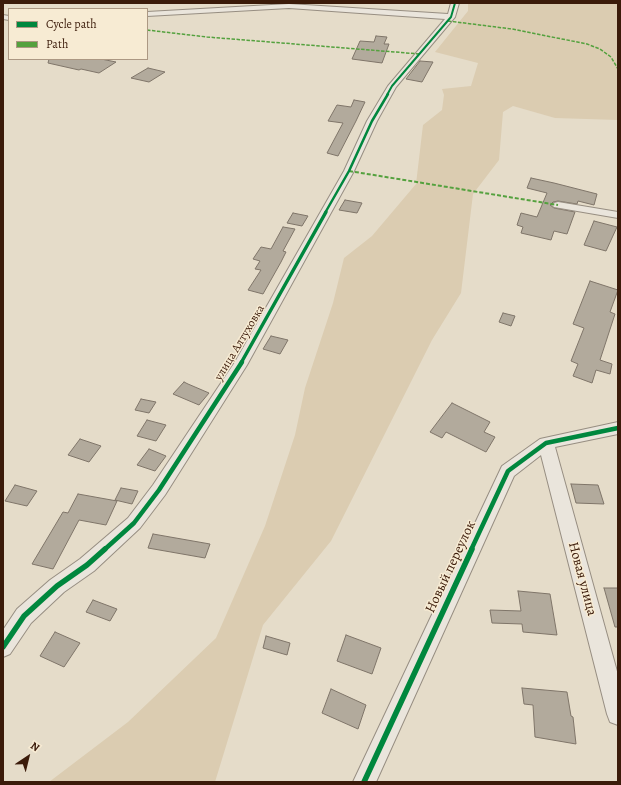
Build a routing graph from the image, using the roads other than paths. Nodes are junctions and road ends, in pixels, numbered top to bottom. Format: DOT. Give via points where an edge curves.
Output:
graph roads {
  1 [pos="453,10"];
  2 [pos="148,14"];
  3 [pos="558,205"];
  4 [pos="618,216"];
  5 [pos="618,428"];
  6 [pos="546,443"];
  7 [pos="3,647"];
  8 [pos="618,714"];
  9 [pos="364,782"];
  1 -- 2 [label="street" via="383,11 289,6"];
  1 -- 7 [label="street, улица Алтуховка" via="392,86 372,121 349,171 240,365 159,490 134,523 24,616"];
  3 -- 4 [label="street"];
  5 -- 6 [label="street, Новый переулок"];
  6 -- 8 [label="street, Новая улица"];
  6 -- 9 [label="street, Новый переулок" via="508,471"];
}
